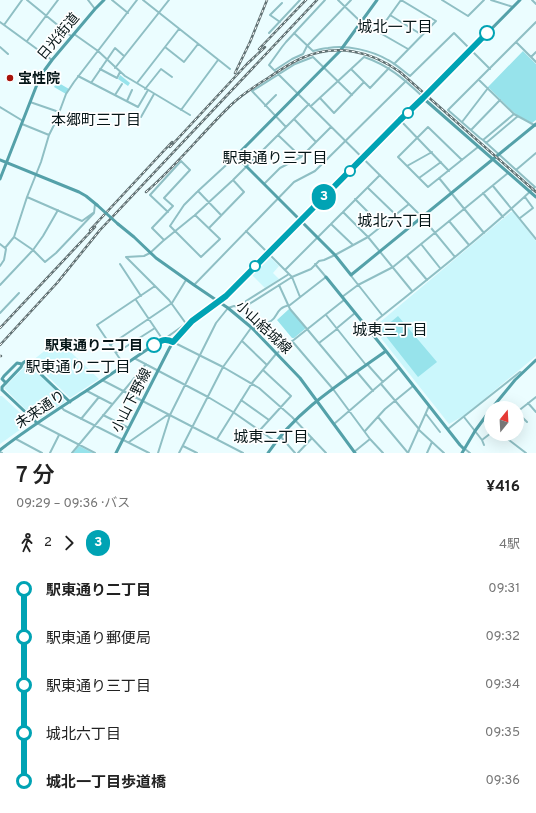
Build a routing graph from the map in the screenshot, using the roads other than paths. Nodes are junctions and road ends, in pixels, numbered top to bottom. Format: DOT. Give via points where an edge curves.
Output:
graph roads {
  1 [pos="22,0"];
  2 [pos="27,0"];
  3 [pos="58,0"];
  4 [pos="88,0"];
  5 [pos="104,0"];
  6 [pos="112,0"];
  7 [pos="138,0"];
  8 [pos="143,0"];
  9 [pos="170,0"];
  10 [pos="300,0"];
  11 [pos="325,0"];
  12 [pos="338,0"];
  13 [pos="351,0"];
  14 [pos="377,0"];
  15 [pos="442,0"];
  16 [pos="484,0"];
  17 [pos="491,0"];
  18 [pos="520,0"];
  19 [pos="532,0"];
  20 [pos="282,3"];
  21 [pos="536,4"];
  22 [pos="345,6"];
  23 [pos="513,7"];
  24 [pos="95,9"];
  25 [pos="128,12"];
  26 [pos="159,13"];
  27 [pos="390,15"];
  28 [pos="46,16"];
  29 [pos="0,22"];
  30 [pos="280,22"];
  31 [pos="361,22"];
  32 [pos="536,22"];
  33 [pos="4,25"];
  34 [pos="179,29"];
  35 [pos="378,32"];
  36 [pos="269,33"];
  37 [pos="294,33"];
  38 [pos="73,35"];
  39 [pos="422,35"];
  40 [pos="27,41"];
  41 [pos="516,42"];
  42 [pos="198,44"];
  43 [pos="307,46"];
  44 [pos="165,47"];
  45 [pos="342,47"];
  46 [pos="0,48"];
  47 [pos="408,49"];
  48 [pos="471,50"];
  49 [pos="98,51"];
  50 [pos="536,52"];
  51 [pos="8,54"];
  52 [pos="124,56"];
  53 [pos="531,57"];
  54 [pos="107,59"];
  55 [pos="52,60"];
  56 [pos="218,60"];
  57 [pos="536,62"];
  58 [pos="394,64"];
  59 [pos="324,67"];
  60 [pos="115,68"];
  61 [pos="390,68"];
  62 [pos="100,69"];
  63 [pos="230,69"];
  64 [pos="351,69"];
  65 [pos="490,69"];
  66 [pos="274,70"];
  67 [pos="120,72"];
  68 [pos="279,75"];
  69 [pos="78,76"];
  70 [pos="172,77"];
  71 [pos="479,80"];
  72 [pos="406,81"];
  73 [pos="338,82"];
  74 [pos="364,82"];
  75 [pos="90,83"];
  76 [pos="136,83"];
  77 [pos="122,84"];
  78 [pos="488,88"];
  79 [pos="146,89"];
  80 [pos="132,90"];
  81 [pos="154,94"];
  82 [pos="298,94"];
  83 [pos="115,95"];
  84 [pos="276,95"];
  85 [pos="352,95"];
  86 [pos="320,98"];
  87 [pos="423,98"];
  88 [pos="500,100"];
  89 [pos="127,101"];
  90 [pos="30,102"];
  91 [pos="310,105"];
  92 [pos="265,106"];
  93 [pos="0,107"];
  94 [pos="181,110"];
  95 [pos="59,112"];
  96 [pos="514,114"];
  97 [pos="190,115"];
  98 [pos="518,116"];
  99 [pos="141,117"];
  100 [pos="275,117"];
  101 [pos="294,119"];
  102 [pos="400,120"];
  103 [pos="462,122"];
  104 [pos="22,123"];
  105 [pos="535,125"];
  106 [pos="286,127"];
  107 [pos="331,127"];
  108 [pos="471,130"];
  109 [pos="49,135"];
  110 [pos="278,135"];
  111 [pos="418,138"];
  112 [pos="483,140"];
  113 [pos="345,141"];
  114 [pos="316,142"];
  115 [pos="486,143"];
  116 [pos="478,147"];
  117 [pos="432,152"];
  118 [pos="536,153"];
  119 [pos="498,154"];
  120 [pos="236,156"];
  121 [pos="301,157"];
  122 [pos="363,158"];
  123 [pos="492,159"];
  124 [pos="0,160"];
  125 [pos="462,160"];
  126 [pos="441,162"];
  127 [pos="7,163"];
  128 [pos="407,166"];
  129 [pos="246,167"];
  130 [pos="449,170"];
  131 [pos="516,170"];
  132 [pos="508,173"];
  133 [pos="36,174"];
  134 [pos="380,175"];
  135 [pos="0,178"];
  136 [pos="419,178"];
  137 [pos="439,178"];
  138 [pos="233,180"];
  139 [pos="264,184"];
  140 [pos="492,186"];
  141 [pos="536,186"];
  142 [pos="368,187"];
  143 [pos="198,191"];
  144 [pos="530,192"];
  145 [pos="451,193"];
  146 [pos="483,193"];
  147 [pos="27,197"];
  148 [pos="525,197"];
  149 [pos="536,197"];
  150 [pos="278,198"];
  151 [pos="355,199"];
  152 [pos="208,202"];
  153 [pos="96,204"];
  154 [pos="408,204"];
  155 [pos="464,209"];
  156 [pos="512,209"];
  157 [pos="58,210"];
  158 [pos="168,212"];
  159 [pos="343,212"];
  160 [pos="94,213"];
  161 [pos="195,215"];
  162 [pos="222,215"];
  163 [pos="396,215"];
  164 [pos="422,217"];
  165 [pos="503,217"];
  166 [pos="520,219"];
  167 [pos="300,221"];
  168 [pos="449,221"];
  169 [pos="331,224"];
  170 [pos="382,226"];
  171 [pos="209,228"];
  172 [pos="175,231"];
  173 [pos="246,231"];
  174 [pos="435,233"];
  175 [pos="484,233"];
  176 [pos="14,237"];
  177 [pos="368,237"];
  178 [pos="318,238"];
  179 [pos="536,239"];
  180 [pos="164,240"];
  181 [pos="0,244"];
  182 [pos="421,244"];
  183 [pos="353,245"];
  184 [pos="469,245"];
  185 [pos="5,248"];
  186 [pos="33,250"];
  187 [pos="380,251"];
  188 [pos="150,253"];
  189 [pos="268,253"];
  190 [pos="335,255"];
  191 [pos="407,256"];
  192 [pos="455,257"];
  193 [pos="120,264"];
  194 [pos="315,264"];
  195 [pos="0,266"];
  196 [pos="393,267"];
  197 [pos="440,268"];
  198 [pos="285,270"];
  199 [pos="289,274"];
  200 [pos="351,275"];
  201 [pos="292,277"];
  202 [pos="326,277"];
  203 [pos="186,280"];
  204 [pos="427,280"];
  205 [pos="276,282"];
  206 [pos="0,285"];
  207 [pos="194,285"];
  208 [pos="358,285"];
  209 [pos="155,286"];
  210 [pos="278,286"];
  211 [pos="412,291"];
  212 [pos="19,293"];
  213 [pos="141,296"];
  214 [pos="300,297"];
  215 [pos="343,298"];
  216 [pos="136,300"];
  217 [pos="219,302"];
  218 [pos="172,303"];
  219 [pos="246,306"];
  220 [pos="288,306"];
  221 [pos="228,308"];
  222 [pos="0,313"];
  223 [pos="355,313"];
  224 [pos="326,315"];
  225 [pos="383,315"];
  226 [pos="149,319"];
  227 [pos="187,326"];
  228 [pos="155,328"];
  229 [pos="252,328"];
  230 [pos="367,328"];
  231 [pos="307,329"];
  232 [pos="337,329"];
  233 [pos="163,340"];
  234 [pos="242,341"];
  235 [pos="292,341"];
  236 [pos="173,342"];
  237 [pos="319,343"];
  238 [pos="110,345"];
  239 [pos="386,351"];
  240 [pos="116,353"];
  241 [pos="276,354"];
  242 [pos="200,356"];
  243 [pos="134,358"];
  244 [pos="536,360"];
  245 [pos="22,364"];
  246 [pos="146,364"];
  247 [pos="367,364"];
  248 [pos="124,365"];
  249 [pos="267,365"];
  250 [pos="223,368"];
  251 [pos="399,368"];
  252 [pos="158,370"];
  253 [pos="263,370"];
  254 [pos="357,372"];
  255 [pos="522,373"];
  256 [pos="348,378"];
  257 [pos="102,380"];
  258 [pos="6,383"];
  259 [pos="382,383"];
  260 [pos="185,384"];
  261 [pos="252,384"];
  262 [pos="413,386"];
  263 [pos="333,389"];
  264 [pos="1,390"];
  265 [pos="87,391"];
  266 [pos="123,391"];
  267 [pos="373,391"];
  268 [pos="208,397"];
  269 [pos="536,397"];
  270 [pos="99,398"];
  271 [pos="241,400"];
  272 [pos="317,400"];
  273 [pos="395,400"];
  274 [pos="142,401"];
  275 [pos="497,401"];
  276 [pos="70,402"];
  277 [pos="528,403"];
  278 [pos="112,404"];
  279 [pos="429,406"];
  280 [pos="524,406"];
  281 [pos="61,407"];
  282 [pos="281,407"];
  283 [pos="349,411"];
  284 [pos="233,412"];
  285 [pos="536,412"];
  286 [pos="426,414"];
  287 [pos="103,415"];
  288 [pos="170,415"];
  289 [pos="378,417"];
  290 [pos="464,417"];
  291 [pos="81,418"];
  292 [pos="484,418"];
  293 [pos="524,419"];
  294 [pos="269,420"];
  295 [pos="296,421"];
  296 [pos="527,422"];
  297 [pos="37,423"];
  298 [pos="334,424"];
  299 [pos="94,426"];
  300 [pos="192,426"];
  301 [pos="129,428"];
  302 [pos="448,429"];
  303 [pos="260,430"];
  304 [pos="419,430"];
  305 [pos="475,431"];
  306 [pos="364,432"];
  307 [pos="440,432"];
  308 [pos="59,435"];
  309 [pos="281,437"];
  310 [pos="15,438"];
  311 [pos="312,438"];
  312 [pos="217,439"];
  313 [pos="370,439"];
  314 [pos="123,440"];
  315 [pos="482,440"];
  316 [pos="510,441"];
  317 [pos="276,442"];
  318 [pos="432,442"];
  319 [pos="129,443"];
  320 [pos="79,445"];
  321 [pos="484,445"];
  322 [pos="183,446"];
  323 [pos="464,448"];
  324 [pos="1,452"];
  325 [pos="239,452"];
  326 [pos="42,453"];
  327 [pos="50,453"];
  328 [pos="72,453"];
  329 [pos="95,453"];
  330 [pos="116,453"];
  331 [pos="149,453"];
  332 [pos="158,453"];
  333 [pos="179,453"];
  334 [pos="197,453"];
  335 [pos="243,453"];
  336 [pos="268,453"];
  337 [pos="295,453"];
  338 [pos="299,453"];
  339 [pos="326,453"];
  340 [pos="354,453"];
  341 [pos="383,453"];
  342 [pos="408,453"];
  343 [pos="427,453"];
  344 [pos="444,453"];
  345 [pos="462,453"];
  346 [pos="470,453"];
  347 [pos="526,453"];
  1 -- 33 [label="street"];
  2 -- 28 [label="street"];
  3 -- 28 [label="street"];
  4 -- 24 [label="street"];
  5 -- 24 [label="street, 日光街道"];
  6 -- 25 [label="street"];
  7 -- 25 [label="street"];
  8 -- 26 [label="street"];
  9 -- 26 [label="street"];
  10 -- 30 [label="street"];
  11 -- 37 [label="street"];
  12 -- 22 [label="street"];
  13 -- 22 [label="street"];
  14 -- 31 [label="street"];
  15 -- 16 [label="street" via="468,16"];
  17 -- 23 [label="street"];
  18 -- 23 [label="street, 小山下野線"];
  19 -- 21 [label="street"];
  20 -- 30 [label="street" via="270,15"];
  22 -- 31 [label="street"];
  22 -- 43 [label="street"];
  23 -- 48 [label="street, 小山下野線"];
  24 -- 38 [label="street, 日光街道"];
  25 -- 49 [label="street"];
  26 -- 34 [label="street"];
  26 -- 52 [label="street"];
  27 -- 35 [label="street"];
  27 -- 39 [label="street"];
  27 -- 39 [label="street" via="401,0 436,21"];
  28 -- 38 [label="street"];
  28 -- 40 [label="street"];
  29 -- 33 [label="street"];
  30 -- 36 [label="street"];
  31 -- 35 [label="street"];
  31 -- 45 [label="street"];
  32 -- 41 [label="street"];
  33 -- 40 [label="street"];
  34 -- 42 [label="street"];
  34 -- 44 [label="street"];
  35 -- 47 [label="street"];
  37 -- 43 [label="street"];
  37 -- 66 [label="street" via="269,65"];
  38 -- 49 [label="street"];
  38 -- 55 [label="street, 日光街道"];
  39 -- 47 [label="street"];
  40 -- 55 [label="street"];
  41 -- 53 [label="street"];
  41 -- 65 [label="street"];
  42 -- 44 [label="street" via="184,62"];
  42 -- 56 [label="street"];
  43 -- 45 [label="street" via="313,51"];
  43 -- 66 [label="street" via="303,54"];
  44 -- 76 [label="street"];
  45 -- 58 [label="street" via="369,52"];
  45 -- 59 [label="street"];
  46 -- 51 [label="street"];
  47 -- 58 [label="street"];
  48 -- 58 [label="street" via="454,33 410,76"];
  48 -- 65 [label="street"];
  48 -- 87 [label="street, 小山下野線"];
  49 -- 54 [label="street"];
  49 -- 69 [label="street"];
  50 -- 53 [label="street"];
  52 -- 54 [label="street" via="115,48"];
  52 -- 60 [label="street"];
  53 -- 57 [label="street"];
  54 -- 60 [label="street"];
  54 -- 62 [label="street"];
  55 -- 90 [label="street, 日光街道" via="41,75"];
  56 -- 63 [label="street"];
  56 -- 94 [label="street"];
  59 -- 68 [label="street" via="313,57 295,64"];
  59 -- 73 [label="street"];
  59 -- 82 [label="street"];
  60 -- 67 [label="street"];
  61 -- 64 [label="street" via="364,57"];
  61 -- 72 [label="street"];
  61 -- 74 [label="street" via="370,88"];
  62 -- 67 [label="street" via="117,78"];
  62 -- 75 [label="street"];
  64 -- 73 [label="street"];
  64 -- 74 [label="street"];
  65 -- 71 [label="street"];
  66 -- 68 [label="street"];
  67 -- 76 [label="street"];
  68 -- 82 [label="street"];
  68 -- 92 [label="street" via="252,91"];
  69 -- 75 [label="street"];
  69 -- 95 [label="street" via="66,94"];
  70 -- 79 [label="street" via="161,69"];
  71 -- 78 [label="street"];
  71 -- 103 [label="street" via="448,110"];
  72 -- 87 [label="street"];
  72 -- 113 [label="street"];
  73 -- 85 [label="street"];
  73 -- 86 [label="street"];
  74 -- 85 [label="street"];
  75 -- 83 [label="street"];
  76 -- 79 [label="street"];
  77 -- 83 [label="street"];
  78 -- 88 [label="street"];
  78 -- 103 [label="street"];
  79 -- 81 [label="street"];
  79 -- 89 [label="street" via="138,107"];
  80 -- 89 [label="street"];
  81 -- 94 [label="street"];
  81 -- 99 [label="street"];
  82 -- 91 [label="street"];
  82 -- 100 [label="street"];
  83 -- 89 [label="street"];
  84 -- 92 [label="street"];
  85 -- 86 [label="street" via="334,112"];
  86 -- 91 [label="street"];
  87 -- 102 [label="street, 小山下野線"];
  87 -- 116 [label="street"];
  88 -- 96 [label="street"];
  88 -- 108 [label="street"];
  90 -- 95 [label="street"];
  90 -- 104 [label="street, 日光街道"];
  91 -- 101 [label="street"];
  91 -- 107 [label="street"];
  92 -- 100 [label="street"];
  93 -- 104 [label="street"];
  94 -- 97 [label="street"];
  95 -- 109 [label="street"];
  96 -- 98 [label="street"];
  96 -- 112 [label="street"];
  98 -- 105 [label="street"];
  98 -- 115 [label="street"];
  100 -- 106 [label="street"];
  100 -- 120 [label="street"];
  101 -- 106 [label="street"];
  101 -- 114 [label="street"];
  102 -- 111 [label="street"];
  102 -- 122 [label="street, 小山下野線"];
  103 -- 108 [label="street"];
  104 -- 109 [label="street"];
  104 -- 127 [label="street, 日光街道"];
  105 -- 119 [label="street"];
  106 -- 110 [label="street"];
  107 -- 113 [label="street"];
  107 -- 114 [label="street"];
  108 -- 112 [label="street"];
  109 -- 133 [label="street"];
  110 -- 121 [label="street"];
  110 -- 129 [label="street"];
  111 -- 117 [label="street"];
  111 -- 125 [label="street" via="428,127"];
  111 -- 128 [label="street" via="398,157"];
  112 -- 115 [label="street"];
  113 -- 122 [label="street"];
  113 -- 150 [label="street" via="315,171 294,182"];
  114 -- 121 [label="street"];
  115 -- 119 [label="street"];
  116 -- 123 [label="street"];
  116 -- 125 [label="street"];
  117 -- 126 [label="street"];
  117 -- 128 [label="street"];
  118 -- 131 [label="street"];
  119 -- 123 [label="street"];
  119 -- 131 [label="street"];
  120 -- 129 [label="street"];
  120 -- 143 [label="street"];
  121 -- 139 [label="street" via="280,168"];
  122 -- 134 [label="street"];
  122 -- 167 [label="street, 小山下野線"];
  123 -- 132 [label="street"];
  123 -- 145 [label="street"];
  124 -- 127 [label="street"];
  125 -- 130 [label="street"];
  126 -- 130 [label="street"];
  126 -- 136 [label="street"];
  127 -- 133 [label="street"];
  127 -- 135 [label="street, 日光街道"];
  128 -- 136 [label="street"];
  129 -- 138 [label="street"];
  129 -- 139 [label="street"];
  130 -- 137 [label="street"];
  131 -- 141 [label="street"];
  132 -- 140 [label="street"];
  132 -- 144 [label="street"];
  133 -- 147 [label="street"];
  133 -- 153 [label="street" via="79,192"];
  134 -- 142 [label="street"];
  134 -- 154 [label="street"];
  136 -- 137 [label="street" via="428,188"];
  137 -- 145 [label="street"];
  138 -- 152 [label="street"];
  138 -- 162 [label="street" via="244,192"];
  139 -- 150 [label="street"];
  140 -- 146 [label="street"];
  140 -- 156 [label="street"];
  141 -- 144 [label="street"];
  142 -- 151 [label="street"];
  142 -- 163 [label="street"];
  143 -- 152 [label="street"];
  143 -- 172 [label="street" via="184,205 170,226"];
  144 -- 148 [label="street"];
  144 -- 149 [label="street"];
  145 -- 155 [label="street"];
  145 -- 164 [label="street"];
  146 -- 155 [label="street"];
  146 -- 165 [label="street"];
  147 -- 157 [label="street"];
  147 -- 176 [label="street"];
  148 -- 156 [label="street"];
  148 -- 166 [label="street" via="533,208"];
  150 -- 167 [label="street"];
  150 -- 173 [label="street"];
  151 -- 159 [label="street"];
  151 -- 170 [label="street"];
  152 -- 161 [label="street"];
  152 -- 162 [label="street"];
  153 -- 160 [label="street"];
  153 -- 188 [label="street, 小山結城線, bridge"];
  154 -- 163 [label="street"];
  154 -- 164 [label="street"];
  155 -- 168 [label="street"];
  155 -- 175 [label="street"];
  156 -- 165 [label="street"];
  156 -- 166 [label="street"];
  157 -- 160 [label="street" via="82,221"];
  157 -- 186 [label="street"];
  158 -- 158 [label="street" via="173,206 164,198 190,170 181,161 150,195"];
  158 -- 180 [label="street" via="152,228"];
  159 -- 169 [label="street"];
  159 -- 177 [label="street"];
  160 -- 186 [label="street" via="45,262"];
  161 -- 171 [label="street"];
  161 -- 172 [label="street"];
  162 -- 171 [label="street"];
  163 -- 170 [label="street"];
  164 -- 174 [label="street"];
  164 -- 187 [label="street"];
  165 -- 175 [label="street"];
  166 -- 179 [label="street"];
  167 -- 178 [label="street"];
  167 -- 189 [label="street, 小山下野線"];
  168 -- 174 [label="street"];
  168 -- 184 [label="street"];
  169 -- 178 [label="street"];
  169 -- 183 [label="street"];
  170 -- 177 [label="street"];
  171 -- 172 [label="street" via="220,239 201,257"];
  172 -- 180 [label="street"];
  173 -- 189 [label="street"];
  173 -- 207 [label="street"];
  174 -- 182 [label="street"];
  174 -- 192 [label="street"];
  175 -- 184 [label="street"];
  176 -- 185 [label="street"];
  176 -- 186 [label="street"];
  177 -- 183 [label="street"];
  177 -- 187 [label="street"];
  178 -- 190 [label="street"];
  178 -- 198 [label="street"];
  180 -- 188 [label="street"];
  181 -- 185 [label="street"];
  182 -- 191 [label="street"];
  182 -- 197 [label="street"];
  183 -- 190 [label="street"];
  184 -- 192 [label="street"];
  185 -- 195 [label="street" via="4,260"];
  186 -- 206 [label="street"];
  187 -- 196 [label="street"];
  187 -- 200 [label="street"];
  188 -- 203 [label="street, 小山結城線"];
  188 -- 209 [label="street" via="144,256 126,256"];
  189 -- 198 [label="street"];
  189 -- 217 [label="street, 小山下野線"];
  190 -- 194 [label="street"];
  190 -- 200 [label="street"];
  191 -- 196 [label="street"];
  191 -- 204 [label="street"];
  192 -- 197 [label="street"];
  193 -- 213 [label="street"];
  194 -- 201 [label="street" via="306,272"];
  194 -- 202 [label="street"];
  196 -- 208 [label="street"];
  196 -- 211 [label="street"];
  197 -- 204 [label="street"];
  198 -- 199 [label="street"];
  199 -- 201 [label="street"];
  199 -- 205 [label="street"];
  200 -- 208 [label="street"];
  201 -- 210 [label="street"];
  201 -- 214 [label="street"];
  202 -- 214 [label="street"];
  202 -- 215 [label="street"];
  203 -- 207 [label="street, 小山結城線"];
  203 -- 218 [label="street"];
  204 -- 211 [label="street"];
  205 -- 210 [label="street"];
  205 -- 219 [label="street" via="246,301"];
  207 -- 217 [label="street, 小山結城線"];
  208 -- 215 [label="street"];
  208 -- 225 [label="street"];
  209 -- 213 [label="street"];
  209 -- 218 [label="street"];
  210 -- 219 [label="street"];
  210 -- 220 [label="street"];
  211 -- 225 [label="street"];
  212 -- 222 [label="street"];
  213 -- 216 [label="street"];
  214 -- 220 [label="street"];
  215 -- 223 [label="street"];
  215 -- 224 [label="street"];
  216 -- 226 [label="street"];
  216 -- 238 [label="street" via="97,325"];
  217 -- 221 [label="street, 小山結城線"];
  217 -- 227 [label="street, 小山下野線"];
  218 -- 226 [label="street"];
  218 -- 227 [label="street"];
  219 -- 221 [label="street"];
  220 -- 229 [label="street" via="278,311 272,321"];
  220 -- 231 [label="street"];
  221 -- 229 [label="street, 小山結城線"];
  221 -- 242 [label="street" via="216,323"];
  223 -- 230 [label="street"];
  223 -- 232 [label="street"];
  224 -- 231 [label="street"];
  224 -- 232 [label="street"];
  225 -- 230 [label="street"];
  226 -- 228 [label="street"];
  226 -- 238 [label="street"];
  227 -- 233 [label="street" via="184,325"];
  227 -- 236 [label="street, 小山下野線"];
  228 -- 233 [label="street"];
  228 -- 240 [label="street"];
  229 -- 234 [label="street"];
  229 -- 241 [label="street, 小山結城線"];
  230 -- 239 [label="street"];
  231 -- 235 [label="street"];
  231 -- 237 [label="street"];
  232 -- 237 [label="street"];
  232 -- 247 [label="street"];
  233 -- 236 [label="street"];
  233 -- 243 [label="street, 未来通り"];
  234 -- 249 [label="street"];
  234 -- 250 [label="street"];
  235 -- 241 [label="street"];
  235 -- 263 [label="street"];
  236 -- 242 [label="street"];
  236 -- 252 [label="street, 小山下野線"];
  237 -- 256 [label="street"];
  238 -- 240 [label="street"];
  239 -- 247 [label="street"];
  239 -- 251 [label="street"];
  240 -- 248 [label="street"];
  241 -- 249 [label="street"];
  241 -- 272 [label="street, 小山結城線"];
  242 -- 250 [label="street"];
  242 -- 260 [label="street"];
  243 -- 246 [label="street"];
  243 -- 248 [label="street, 未来通り"];
  244 -- 255 [label="street"];
  245 -- 258 [label="street"];
  245 -- 258 [label="street" via="17,363 4,376 2,379"];
  245 -- 276 [label="street" via="25,361 29,362"];
  246 -- 252 [label="street"];
  246 -- 266 [label="street"];
  247 -- 254 [label="street"];
  247 -- 259 [label="street"];
  248 -- 257 [label="street, 未来通り"];
  249 -- 253 [label="street"];
  250 -- 261 [label="street"];
  250 -- 268 [label="street"];
  251 -- 259 [label="street"];
  251 -- 262 [label="street"];
  252 -- 260 [label="street"];
  252 -- 274 [label="street, 小山下野線"];
  253 -- 261 [label="street"];
  253 -- 282 [label="street" via="291,396"];
  254 -- 256 [label="street"];
  254 -- 267 [label="street"];
  255 -- 275 [label="street"];
  255 -- 290 [label="street" via="520,372"];
  256 -- 263 [label="street"];
  257 -- 265 [label="street, 未来通り"];
  257 -- 266 [label="street"];
  258 -- 264 [label="street"];
  259 -- 267 [label="street"];
  259 -- 273 [label="street"];
  260 -- 268 [label="street"];
  260 -- 288 [label="street"];
  261 -- 271 [label="street"];
  261 -- 282 [label="street"];
  262 -- 273 [label="street"];
  262 -- 279 [label="street"];
  263 -- 272 [label="street"];
  263 -- 283 [label="street"];
  264 -- 297 [label="street"];
  265 -- 270 [label="street"];
  265 -- 276 [label="street, 未来通り"];
  266 -- 274 [label="street"];
  266 -- 278 [label="street"];
  267 -- 283 [label="street"];
  268 -- 284 [label="street"];
  268 -- 300 [label="street"];
  269 -- 277 [label="street"];
  270 -- 278 [label="street"];
  270 -- 291 [label="street"];
  271 -- 284 [label="street"];
  271 -- 294 [label="street"];
  272 -- 295 [label="street"];
  272 -- 298 [label="street, 小山結城線"];
  273 -- 289 [label="street"];
  273 -- 304 [label="street"];
  274 -- 288 [label="street"];
  274 -- 301 [label="street, 小山下野線"];
  276 -- 281 [label="street, 未来通り"];
  277 -- 280 [label="street"];
  277 -- 285 [label="street"];
  278 -- 287 [label="street"];
  279 -- 286 [label="street"];
  279 -- 302 [label="street"];
  281 -- 291 [label="street"];
  281 -- 297 [label="street, 未来通り"];
  282 -- 294 [label="street"];
  282 -- 295 [label="street"];
  283 -- 298 [label="street"];
  283 -- 306 [label="street"];
  284 -- 303 [label="street"];
  284 -- 312 [label="street"];
  286 -- 304 [label="street"];
  286 -- 307 [label="street"];
  287 -- 299 [label="street"];
  287 -- 301 [label="street"];
  288 -- 300 [label="street"];
  288 -- 319 [label="street"];
  288 -- 332 [label="street"];
  289 -- 306 [label="street"];
  289 -- 342 [label="street"];
  290 -- 302 [label="street"];
  290 -- 305 [label="street"];
  291 -- 299 [label="street"];
  292 -- 305 [label="street"];
  293 -- 296 [label="street"];
  294 -- 303 [label="street"];
  295 -- 309 [label="street"];
  295 -- 311 [label="street"];
  297 -- 308 [label="street"];
  297 -- 310 [label="street, 未来通り"];
  298 -- 340 [label="street, 小山結城線"];
  299 -- 314 [label="street"];
  299 -- 320 [label="street"];
  300 -- 312 [label="street"];
  300 -- 322 [label="street"];
  301 -- 314 [label="street, 小山下野線"];
  302 -- 323 [label="street"];
  303 -- 317 [label="street"];
  304 -- 318 [label="street"];
  304 -- 342 [label="street"];
  305 -- 315 [label="street"];
  305 -- 323 [label="street"];
  306 -- 313 [label="street"];
  308 -- 320 [label="street"];
  308 -- 327 [label="street"];
  309 -- 317 [label="street"];
  309 -- 337 [label="street"];
  310 -- 324 [label="street, 未来通り"];
  310 -- 326 [label="street"];
  311 -- 338 [label="street"];
  311 -- 339 [label="street"];
  312 -- 325 [label="street"];
  313 -- 340 [label="street"];
  313 -- 341 [label="street"];
  314 -- 319 [label="street"];
  314 -- 330 [label="street, 小山下野線"];
  315 -- 321 [label="street"];
  316 -- 347 [label="street"];
  317 -- 336 [label="street"];
  318 -- 343 [label="street"];
  318 -- 344 [label="street"];
  319 -- 331 [label="street"];
  320 -- 328 [label="street"];
  320 -- 329 [label="street"];
  322 -- 333 [label="street"];
  322 -- 334 [label="street"];
  323 -- 345 [label="street"];
  323 -- 346 [label="street"];
  325 -- 335 [label="street"];
}
